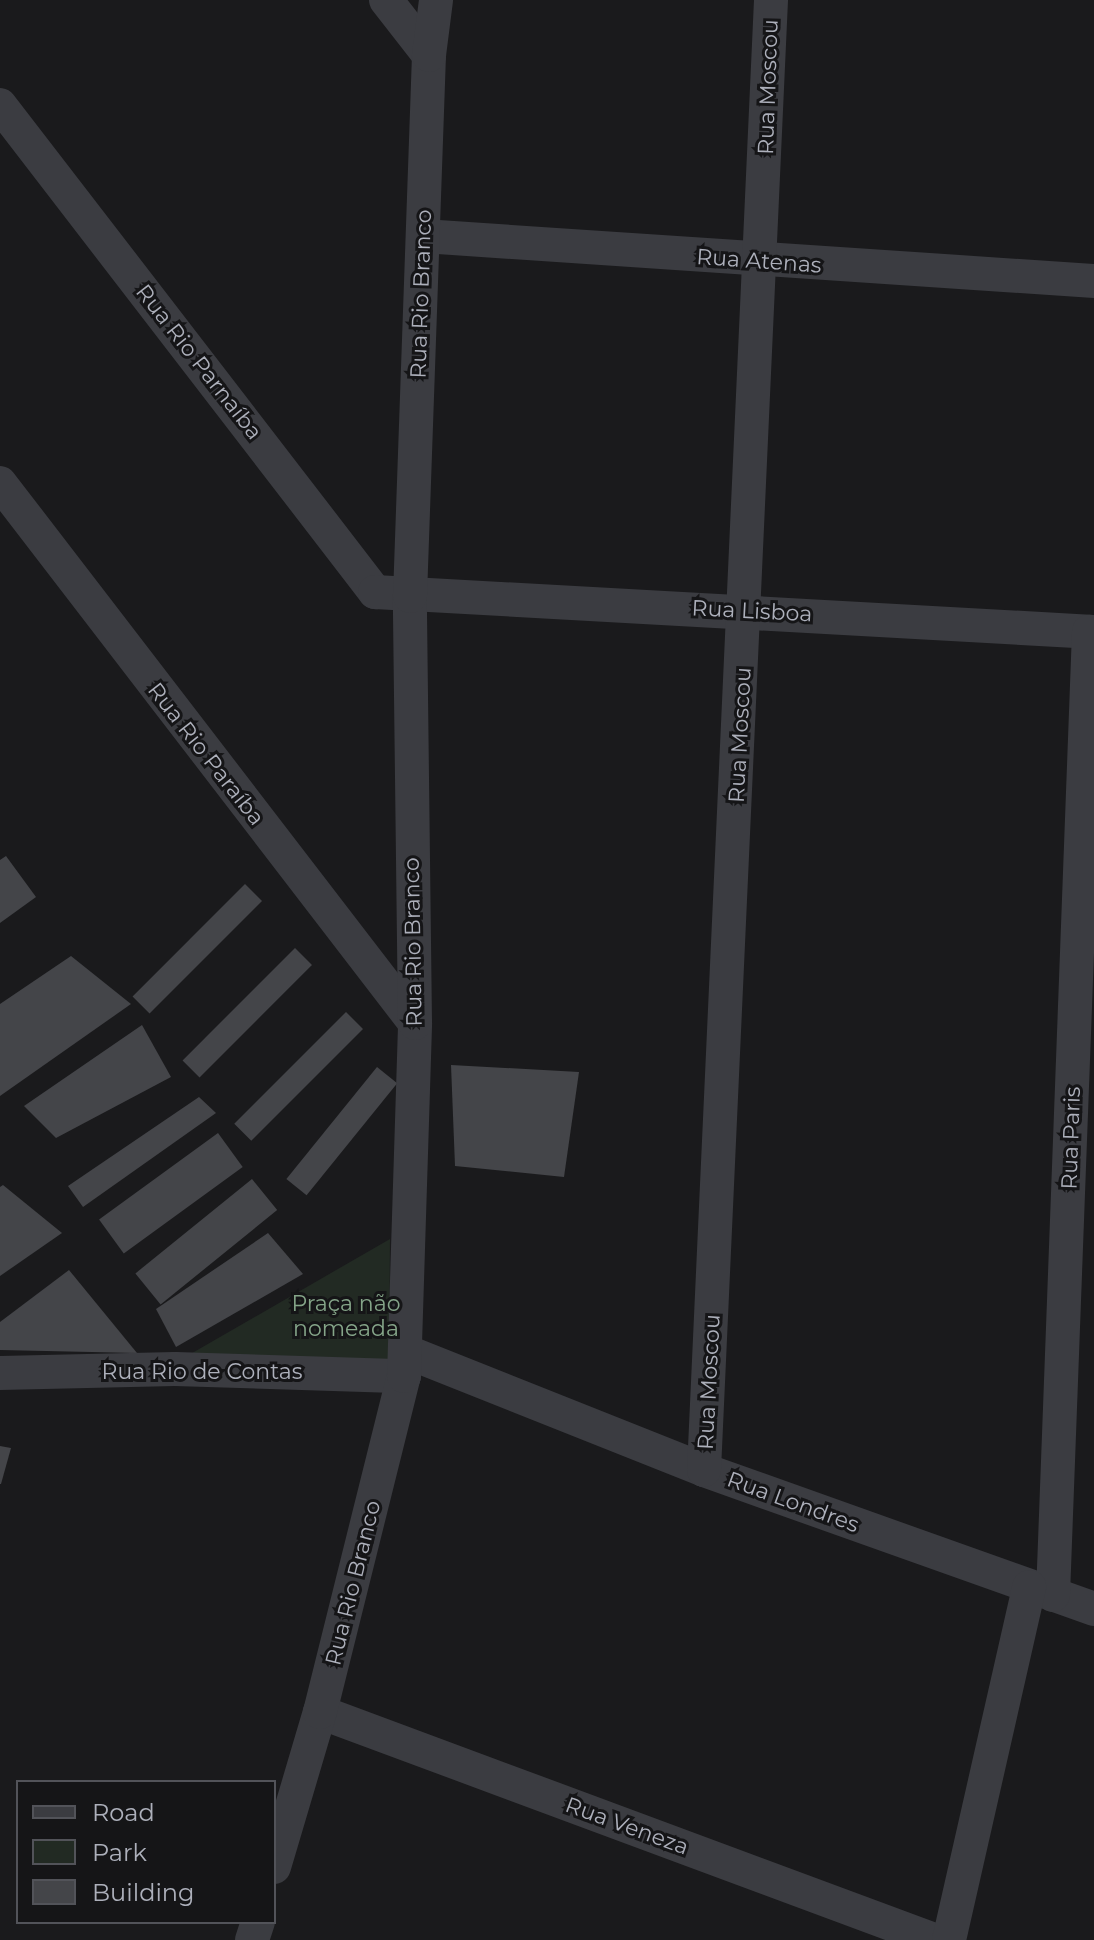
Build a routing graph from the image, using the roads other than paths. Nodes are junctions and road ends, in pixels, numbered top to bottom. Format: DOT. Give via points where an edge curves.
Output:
graph roads {
  1 [pos="386,0"];
  2 [pos="436,0"];
  3 [pos="771,0"];
  4 [pos="429,55"];
  5 [pos="6,124"];
  6 [pos="423,236"];
  7 [pos="761,261"];
  8 [pos="1094,281"];
  9 [pos="0,483"];
  10 [pos="410,596"];
  11 [pos="746,610"];
  12 [pos="1092,632"];
  13 [pos="1087,914"];
  14 [pos="415,1023"];
  15 [pos="1082,1155"];
  16 [pos="404,1364"];
  17 [pos="0,1373"];
  18 [pos="704,1470"];
  19 [pos="1041,1591"];
  20 [pos="1094,1609"];
  21 [pos="320,1712"];
  22 [pos="276,1860"];
  23 [pos="934,1940"];
  24 [pos="949,1940"];
  1 -- 4 [label="street"];
  2 -- 4 [label="street, Rua Rio Branco"];
  3 -- 7 [label="street, Rua Moscou"];
  4 -- 6 [label="street, Rua Rio Branco"];
  5 -- 10 [label="street, Rua Rio Parnaíba" via="375,592"];
  6 -- 7 [label="street, Rua Atenas"];
  6 -- 10 [label="street, Rua Rio Branco"];
  7 -- 8 [label="street, Rua Atenas"];
  7 -- 11 [label="street, Rua Moscou"];
  9 -- 14 [label="street, Rua Rio Paraíba"];
  10 -- 11 [label="street, Rua Lisboa"];
  10 -- 14 [label="street, Rua Rio Branco"];
  11 -- 12 [label="street, Rua Lisboa"];
  11 -- 18 [label="street, Rua Moscou"];
  12 -- 13 [label="street, Rua Paris"];
  13 -- 15 [label="street, Rua Paris"];
  14 -- 16 [label="street, Rua Rio Branco"];
  15 -- 19 [label="street, Rua Paris"];
  16 -- 17 [label="street, Rua Rio de Contas"];
  16 -- 18 [label="street, Rua Londres"];
  16 -- 21 [label="street, Rua Rio Branco"];
  18 -- 19 [label="street, Rua Londres"];
  19 -- 20 [label="street, Rua Londres"];
  19 -- 24 [label="street, Rua Paris"];
  21 -- 22 [label="street, Rua Rio Branco"];
  21 -- 23 [label="street, Rua Veneza"];
}
